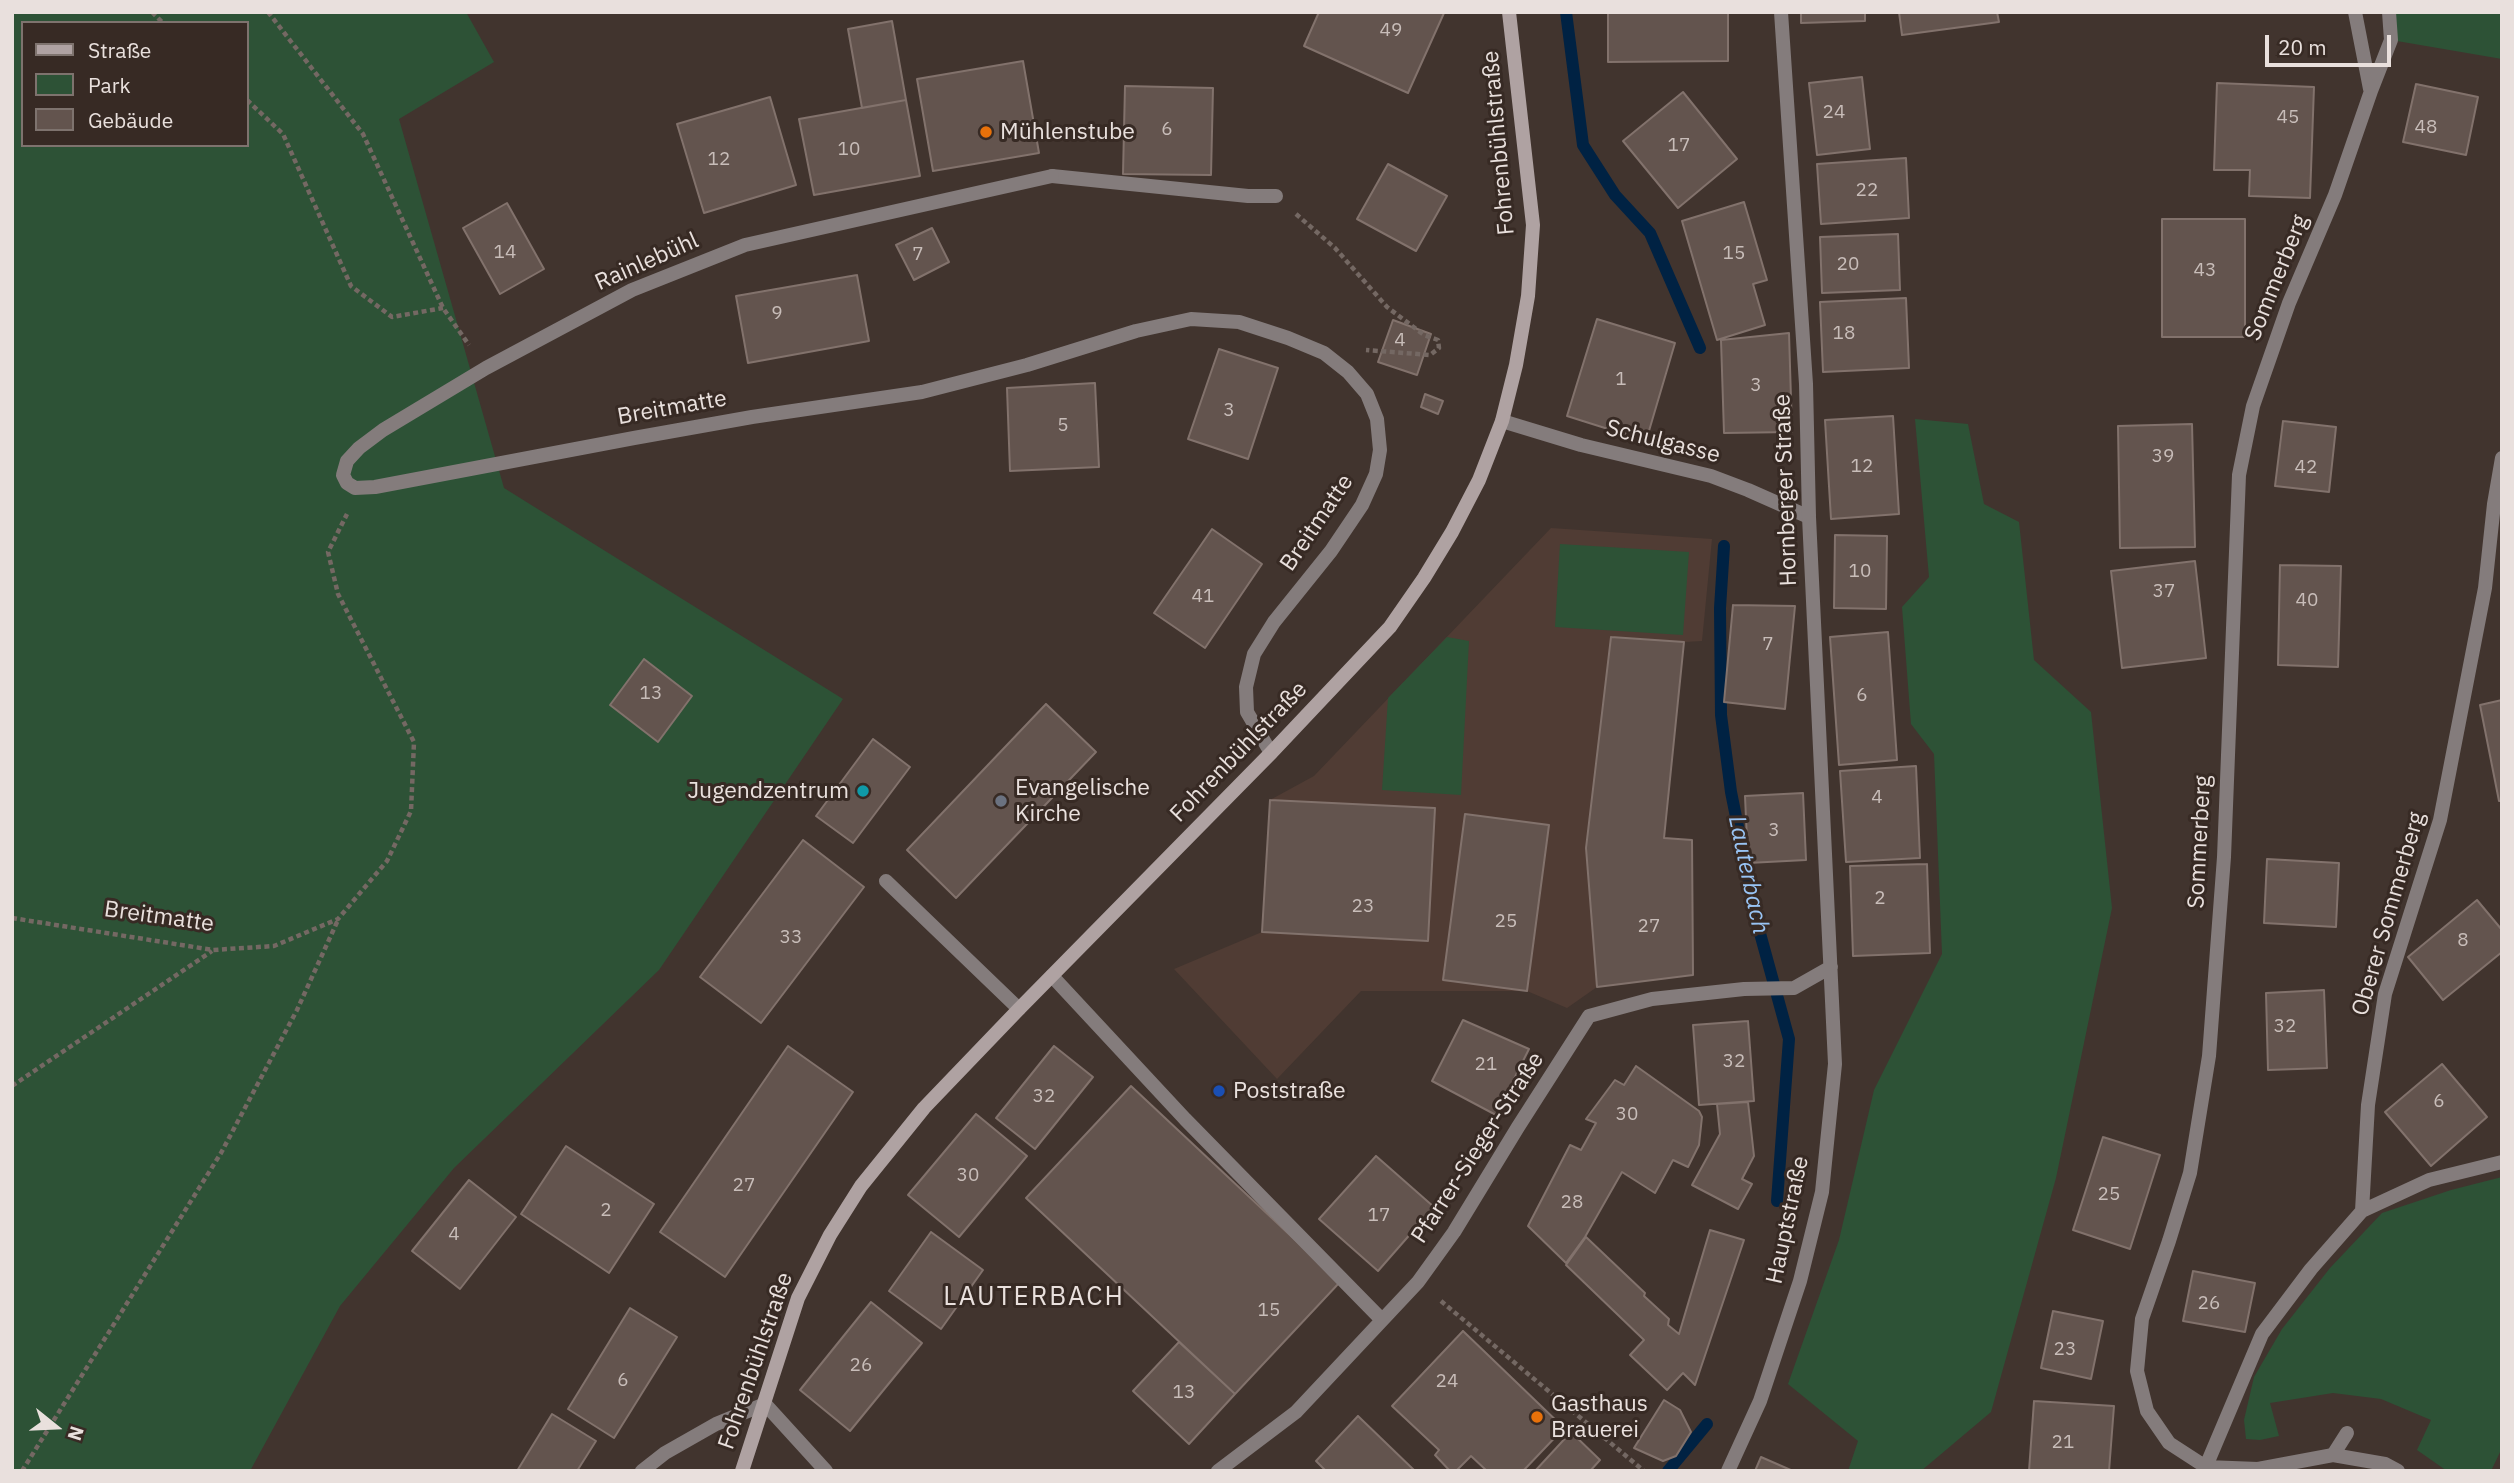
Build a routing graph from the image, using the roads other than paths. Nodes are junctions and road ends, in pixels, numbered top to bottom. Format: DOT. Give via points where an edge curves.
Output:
graph roads {
  1 [pos="1509,12"];
  2 [pos="1781,12"];
  3 [pos="2355,12"];
  4 [pos="2389,12"];
  5 [pos="2371,91"];
  6 [pos="1276,196"];
  7 [pos="1502,421"];
  8 [pos="2502,458"];
  9 [pos="375,487"];
  10 [pos="1809,517"];
  11 [pos="1271,753"];
  12 [pos="886,881"];
  13 [pos="1831,967"];
  14 [pos="1052,976"];
  15 [pos="1019,1009"];
  16 [pos="2502,1162"];
  17 [pos="2362,1211"];
  18 [pos="1382,1320"];
  19 [pos="765,1404"];
  20 [pos="2347,1433"];
  21 [pos="2333,1455"];
  22 [pos="2205,1469"];
  23 [pos="642,1471"];
  24 [pos="742,1471"];
  25 [pos="826,1471"];
  26 [pos="1217,1471"];
  27 [pos="1728,1471"];
  28 [pos="2398,1471"];
  1 -- 7 [label="main road, Fohrenbühlstraße" via="1533,225 1528,296"];
  2 -- 10 [label="street, Hornberger Straße" via="1806,384"];
  3 -- 5 [label="street"];
  4 -- 5 [label="street, Sommerberg" via="2391,40"];
  5 -- 22 [label="street, Sommerberg" via="2258,393 2239,475 2224,857 2209,1056 2189,1173 2142,1319 2137,1371 2147,1411 2169,1443"];
  6 -- 9 [label="street, Rainlebühl" via="1052,176 745,245 632,290 486,368 383,430 347,461 343,475 355,488"];
  7 -- 10 [label="street, Schulgasse" via="1711,477"];
  7 -- 11 [label="main road, Fohrenbühlstraße" via="1479,480 1424,579 1390,627"];
  8 -- 17 [label="street, Oberer Sommerberg" via="2485,588 2440,820 2385,994 2368,1105"];
  9 -- 11 [label="street, Breitmatte" via="647,435 922,392 1191,318 1239,322 1324,353 1348,372 1367,394 1377,419 1380,450 1376,474 1362,505 1254,654 1246,687 1247,712"];
  10 -- 13 [label="street, Hornberger Straße"];
  11 -- 14 [label="main road, Fohrenbühlstraße"];
  12 -- 15 [label="street"];
  13 -- 18 [label="street, Pfarrer-Sieger-Straße" via="1794,988 1652,999 1589,1016 1454,1232 1418,1282"];
  13 -- 27 [label="street, Hauptstraße" via="1835,1064 1822,1192 1800,1281 1764,1389"];
  14 -- 15 [label="main road, Fohrenbühlstraße"];
  14 -- 18 [label="street"];
  15 -- 19 [label="main road, Fohrenbühlstraße" via="925,1108 861,1186 798,1298"];
  16 -- 17 [label="street" via="2429,1180"];
  17 -- 22 [label="street" via="2262,1334"];
  18 -- 26 [label="street, Pfarrer-Sieger-Straße" via="1296,1412"];
  19 -- 23 [label="street" via="716,1424"];
  19 -- 24 [label="main road, Fohrenbühlstraße"];
  19 -- 25 [label="street"];
  20 -- 21 [label="street"];
  21 -- 22 [label="street, Sommerberg" via="2259,1469"];
  21 -- 28 [label="street, Sommerberg" via="2385,1464"];
}
